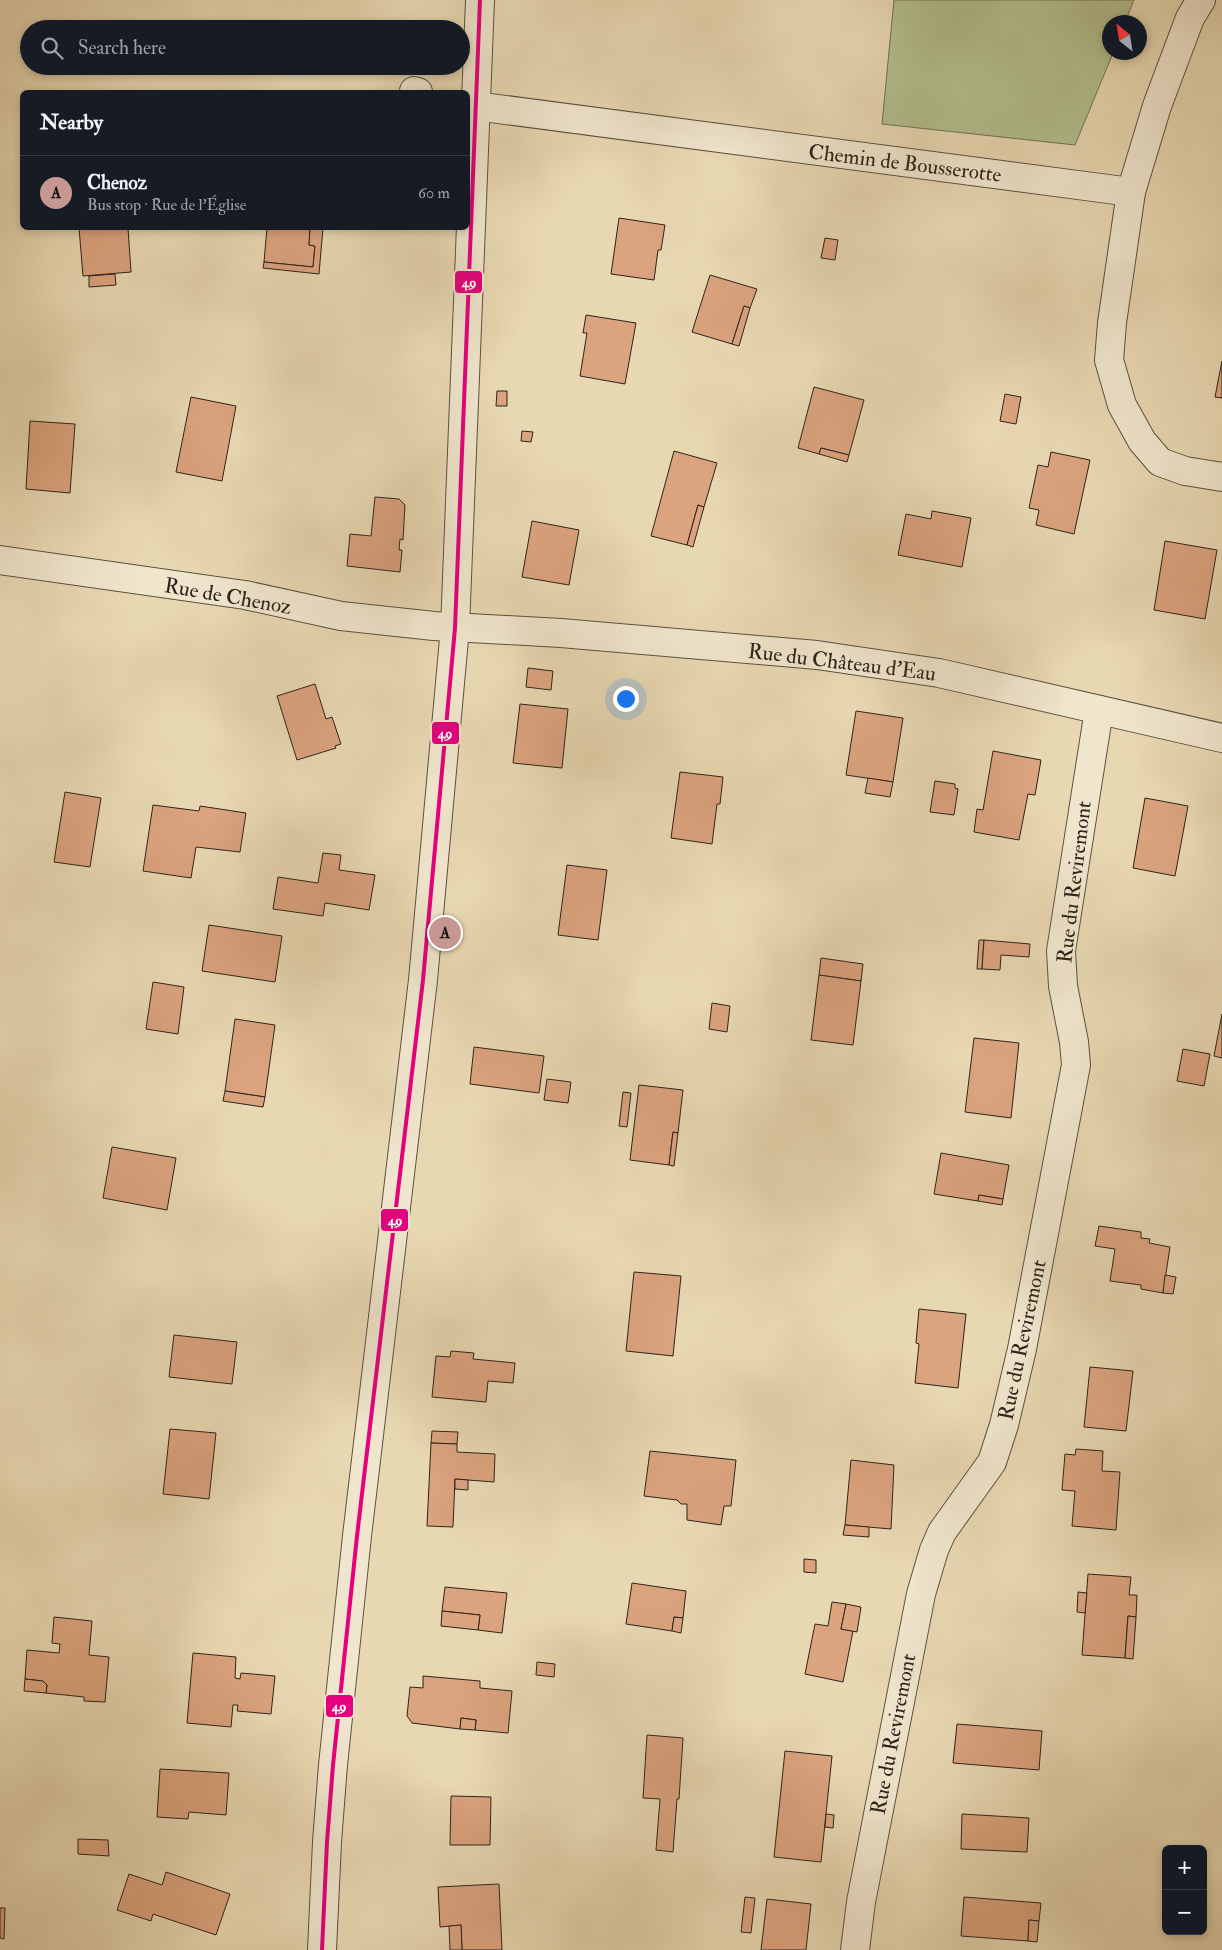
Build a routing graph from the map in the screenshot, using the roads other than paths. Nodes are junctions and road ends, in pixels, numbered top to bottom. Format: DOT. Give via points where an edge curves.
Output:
graph roads {
  1 [pos="480,0"];
  2 [pos="1201,0"];
  3 [pos="472,106"];
  4 [pos="470,167"];
  5 [pos="1131,192"];
  6 [pos="468,230"];
  7 [pos="1222,477"];
  8 [pos="0,560"];
  9 [pos="455,628"];
  10 [pos="1099,710"];
  11 [pos="1222,738"];
  12 [pos="322,1950"];
  13 [pos="855,1950"];
  1 -- 3 [label="street"];
  2 -- 5 [label="street" via="1190,18 1157,106"];
  3 -- 4 [label="street"];
  3 -- 5 [label="street, Chemin de Bousserotte"];
  5 -- 7 [label="street" via="1108,360 1122,405 1142,441 1160,462 1185,471"];
  6 -- 9 [label="street"];
  8 -- 9 [label="street, Rue de Chenoz" via="245,596 334,615"];
  9 -- 10 [label="street, Rue du Château d'Eau" via="561,633 817,655 939,673"];
  9 -- 12 [label="street" via="423,980 334,1755"];
  10 -- 11 [label="street, Rue du Château d'Eau"];
  10 -- 13 [label="street, Rue du Reviremont" via="1061,951 1063,986 1076,1065 1022,1349 992,1462 942,1532 921,1594 861,1902"];
}
